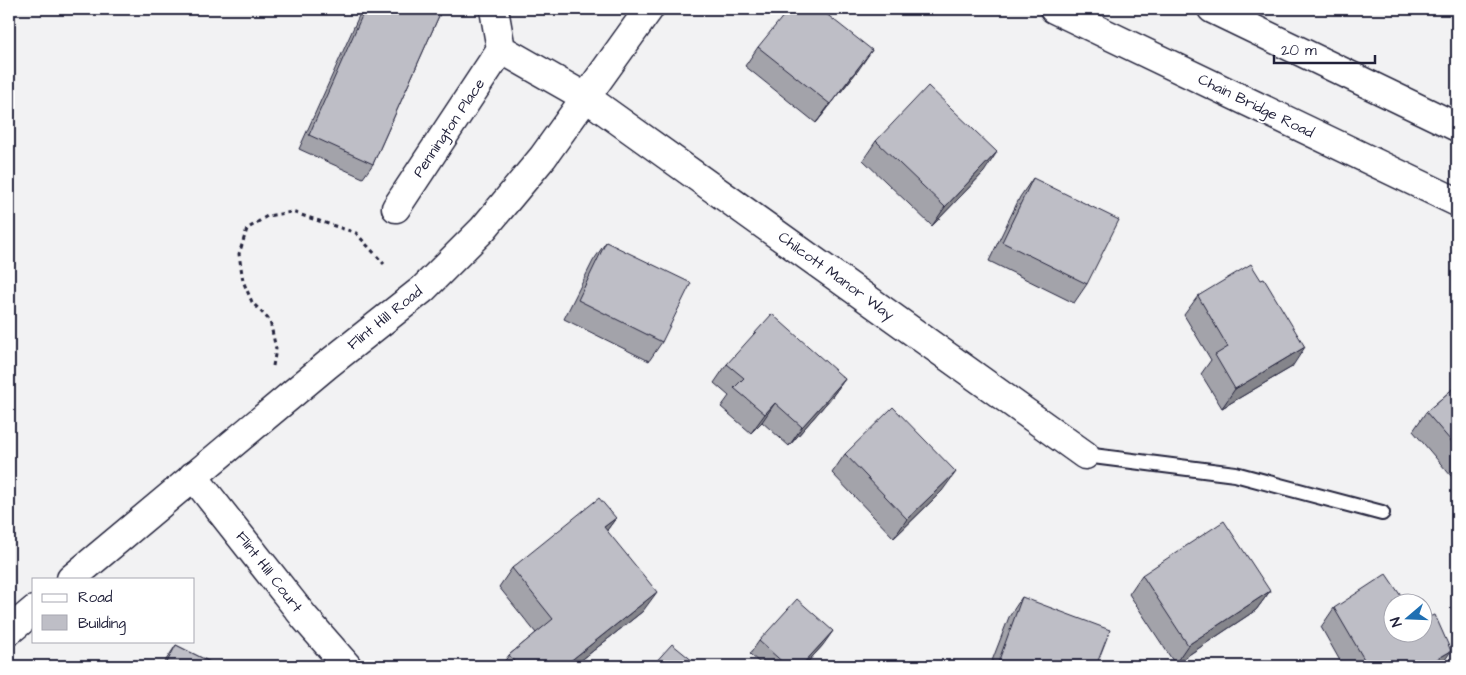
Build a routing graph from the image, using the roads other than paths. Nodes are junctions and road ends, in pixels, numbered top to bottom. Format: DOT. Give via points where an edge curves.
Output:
graph roads {
  1 [pos="494,9"];
  2 [pos="649,9"];
  3 [pos="1054,9"];
  4 [pos="1212,9"];
  5 [pos="501,49"];
  6 [pos="587,98"];
  7 [pos="1457,127"];
  8 [pos="1457,202"];
  9 [pos="396,208"];
  10 [pos="1085,455"];
  11 [pos="193,476"];
  12 [pos="1382,513"];
  13 [pos="72,578"];
  14 [pos="32,612"];
  15 [pos="9,632"];
  16 [pos="347,666"];
  1 -- 5 [label="street"];
  2 -- 6 [label="street, Flint Hill Road"];
  3 -- 8 [label="street, Chain Bridge Road"];
  4 -- 7 [label="street"];
  5 -- 6 [label="street"];
  5 -- 9 [label="street, Pennington Place"];
  6 -- 10 [label="street, Chilcott Manor Way"];
  6 -- 11 [label="street, Flint Hill Road" via="483,229 423,289"];
  10 -- 12 [label="lane" via="1235,474"];
  11 -- 13 [label="street, Flint Hill Road"];
  11 -- 16 [label="street, Flint Hill Court"];
  14 -- 15 [label="street"];
}
